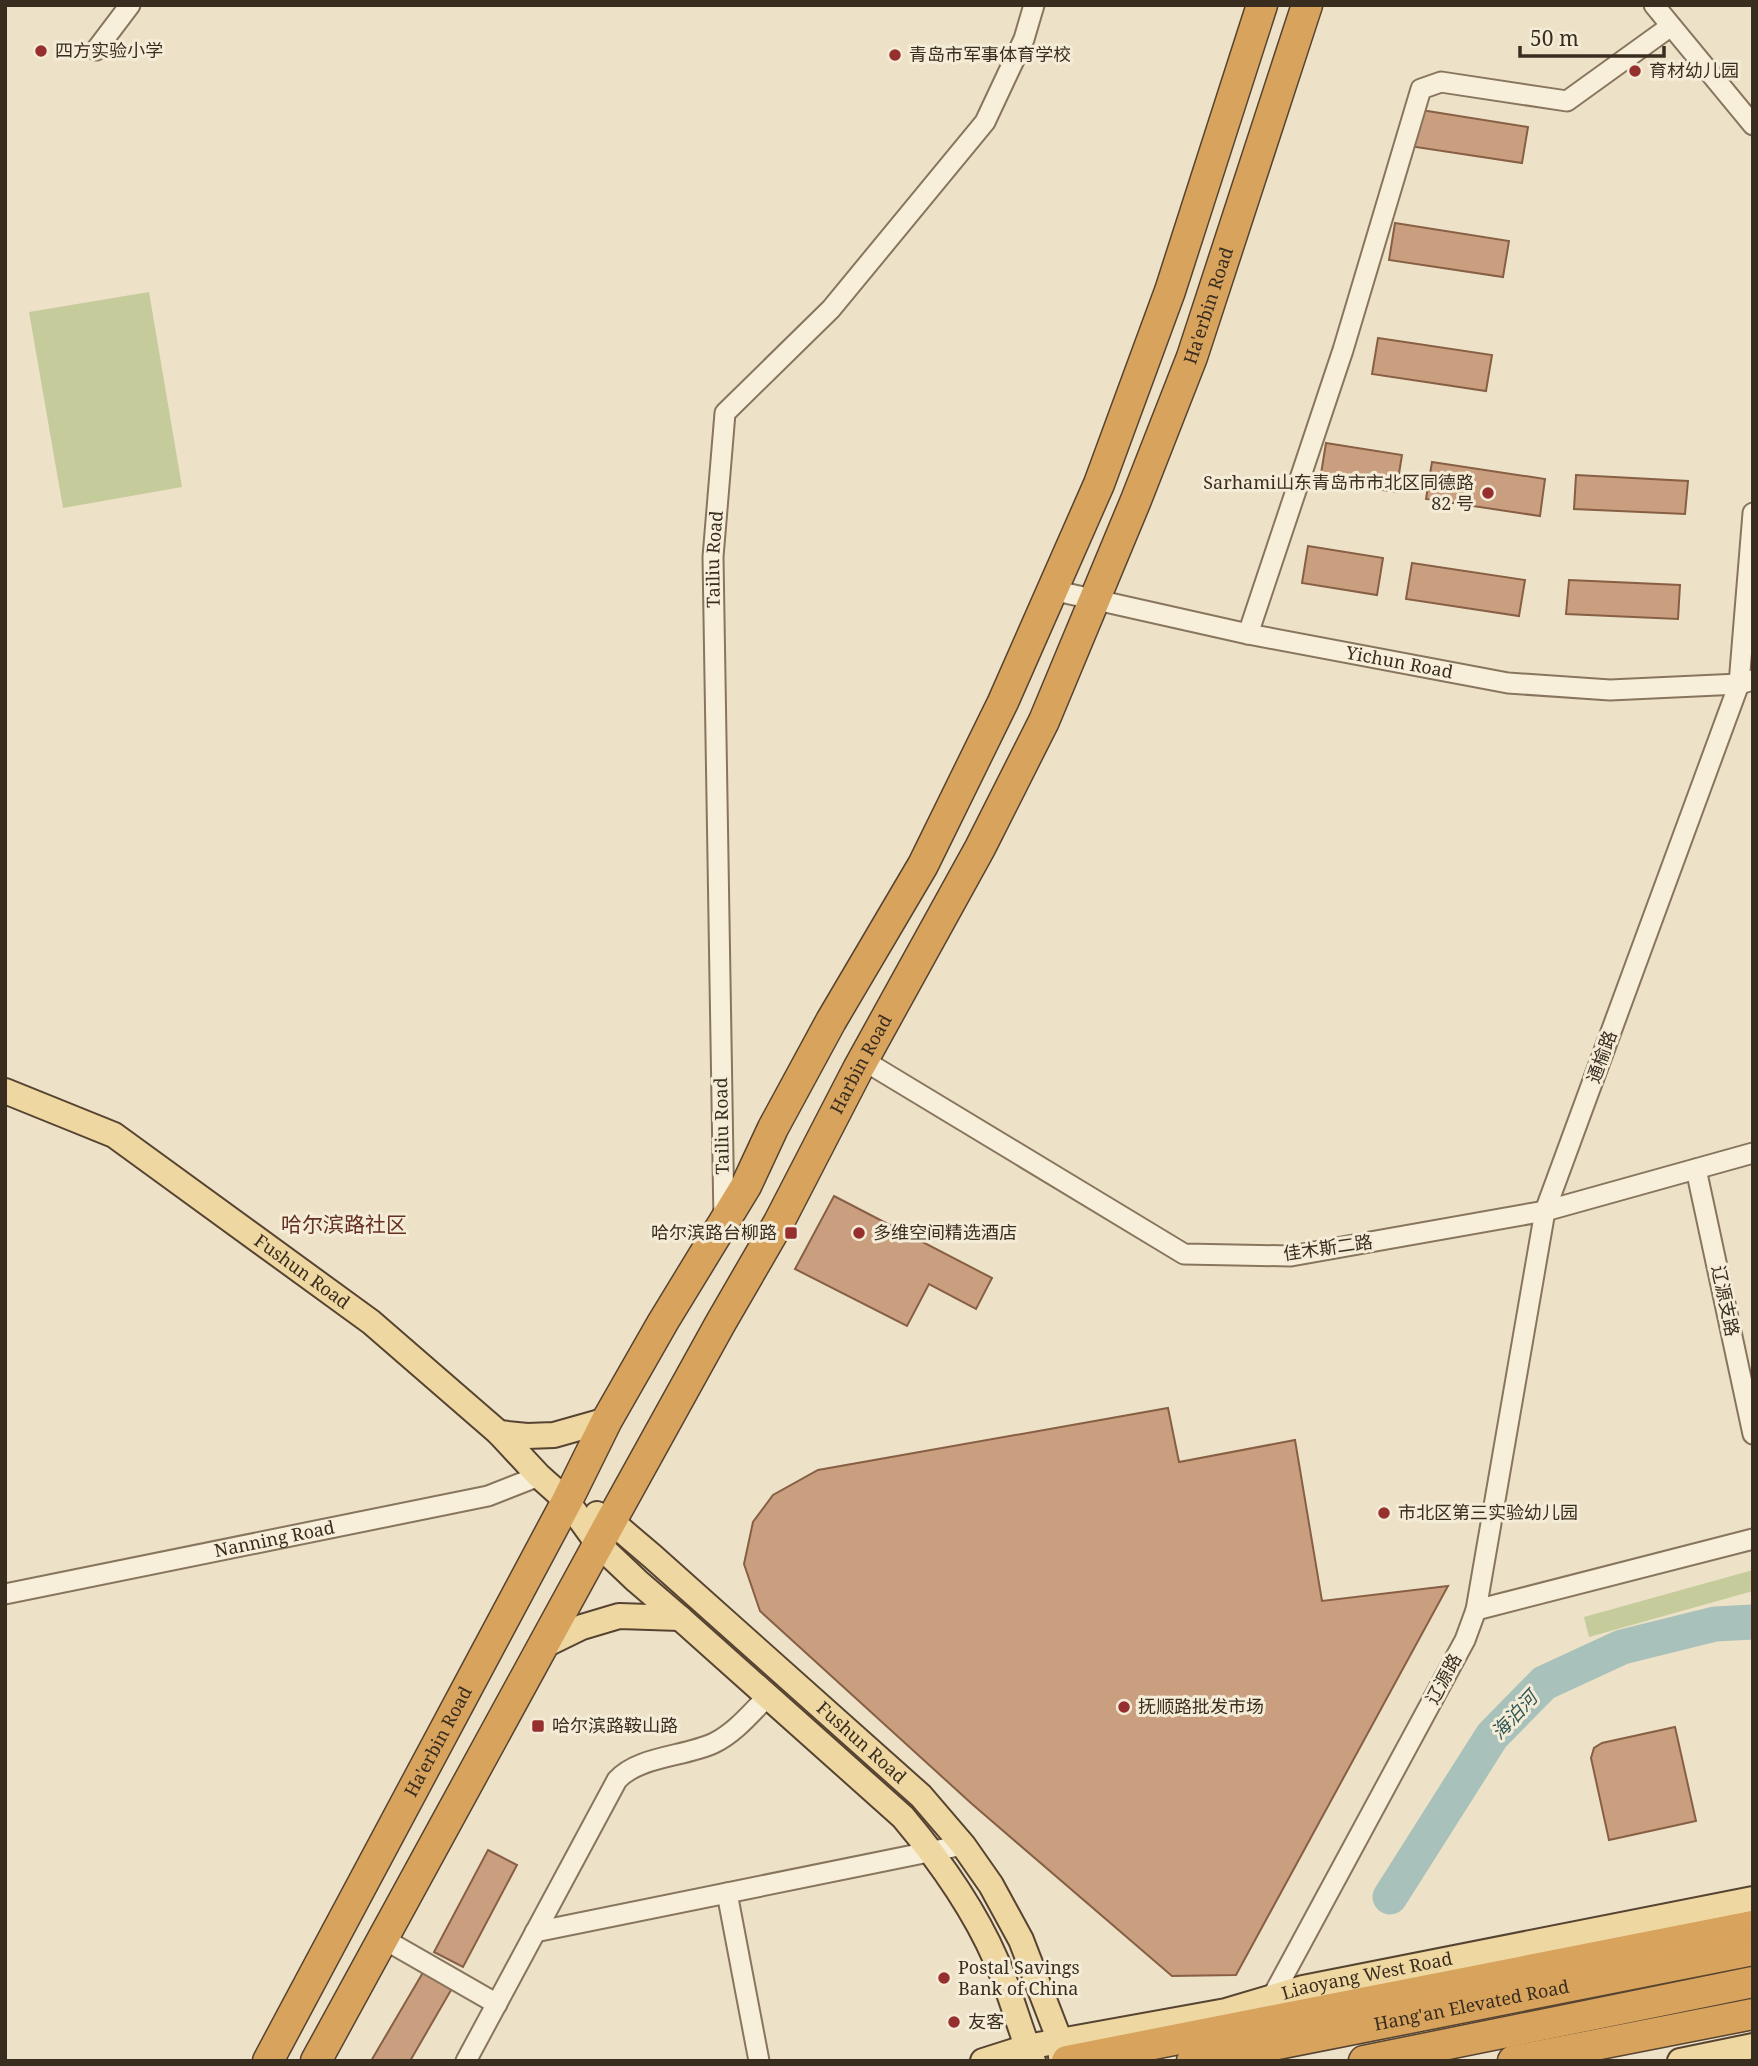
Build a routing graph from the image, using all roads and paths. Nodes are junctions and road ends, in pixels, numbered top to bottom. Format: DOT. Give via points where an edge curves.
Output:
graph roads {
  1 [pos="130,5"];
  2 [pos="1034,5"];
  3 [pos="1262,5"];
  4 [pos="1307,5"];
  5 [pos="1654,5"];
  6 [pos="1671,26"];
  7 [pos="96,50"];
  8 [pos="1753,125"];
  9 [pos="1753,513"];
  10 [pos="1052,590"];
  11 [pos="1095,599"];
  12 [pos="1248,634"];
  13 [pos="1746,682"];
  14 [pos="863,1060"];
  15 [pos="5,1091"];
  16 [pos="1753,1153"];
  17 [pos="1696,1169"];
  18 [pos="1545,1211"];
  19 [pos="724,1223"];
  20 [pos="607,1420"];
  21 [pos="499,1433"];
  22 [pos="1753,1434"];
  23 [pos="539,1476"];
  24 [pos="567,1501"];
  25 [pos="604,1532"];
  26 [pos="1753,1539"];
  27 [pos="5,1594"];
  28 [pos="1476,1611"];
  29 [pos="680,1618"];
  30 [pos="543,1646"];
  31 [pos="768,1696"];
  32 [pos="963,1844"];
  33 [pos="931,1851"];
  34 [pos="727,1893"];
  35 [pos="1753,1899"];
  36 [pos="1753,1926"];
  37 [pos="536,1932"];
  38 [pos="382,1938"];
  39 [pos="1753,1950"];
  40 [pos="1753,1982"];
  41 [pos="1272,1997"];
  42 [pos="497,2004"];
  43 [pos="1753,2014"];
  44 [pos="1753,2046"];
  45 [pos="1030,2054"];
  46 [pos="1063,2054"];
  47 [pos="268,2061"];
  48 [pos="316,2061"];
  49 [pos="466,2061"];
  50 [pos="759,2061"];
  51 [pos="983,2061"];
  52 [pos="1192,2061"];
  53 [pos="1364,2061"];
  54 [pos="1513,2061"];
  55 [pos="1680,2061"];
  1 -- 7 [label="street"];
  2 -- 19 [label="street, Tailiu Road" via="1024,39 985,122 831,309 725,413 713,557"];
  3 -- 10 [label="highway" via="1170,291 1098,484"];
  4 -- 11 [label="highway, Ha'erbin Road" via="1192,357"];
  5 -- 6 [label="street"];
  6 -- 8 [label="street"];
  6 -- 12 [label="street" via="1567,101 1441,82 1421,89 1343,350"];
  9 -- 13 [label="street, 通榆路"];
  10 -- 11 [label="street, Yichun Road"];
  10 -- 19 [label="highway" via="923,865 831,1021"];
  11 -- 12 [label="street, Yichun Road"];
  11 -- 14 [label="highway, Harbin Road" via="1044,721 981,848"];
  12 -- 13 [label="street, Yichun Road" via="1508,683 1610,690"];
  13 -- 18 [label="street, 通榆路"];
  14 -- 18 [label="street, 佳木斯二路" via="1184,1254 1291,1256"];
  14 -- 25 [label="highway, Harbin Road" via="779,1222"];
  15 -- 21 [label="main road, Fushun Road" via="114,1135 371,1322"];
  16 -- 17 [label="street, 佳木斯二路"];
  17 -- 18 [label="street, 佳木斯二路"];
  17 -- 22 [label="street, 辽源支路"];
  18 -- 28 [label="street, 通榆路"];
  19 -- 20 [label="highway"];
  20 -- 21 [label="main road" via="554,1435"];
  20 -- 24 [label="highway, Ha'erbin Road"];
  21 -- 23 [label="main road, Fushun Road"];
  23 -- 24 [label="main road, Fushun Road"];
  23 -- 27 [label="street, Nanning Road" via="488,1496"];
  24 -- 25 [label="main road, Fushun Road"];
  24 -- 47 [label="highway, Ha'erbin Road"];
  25 -- 29 [label="main road, Fushun Road" via="636,1581"];
  25 -- 30 [label="highway"];
  25 -- 32 [label="main road, Fushun Road" via="922,1796"];
  26 -- 28 [label="street"];
  28 -- 41 [label="street, 辽源路" via="1465,1640"];
  29 -- 30 [label="main road" via="619,1616"];
  29 -- 31 [label="main road, Fushun Road"];
  30 -- 38 [label="highway"];
  31 -- 33 [label="main road, Fushun Road" via="903,1817"];
  31 -- 37 [label="street" via="716,1742 623,1773"];
  32 -- 33 [label="street"];
  32 -- 46 [label="main road, Fushun Road" via="1021,1940"];
  33 -- 34 [label="street"];
  33 -- 45 [label="main road, Fushun Road" via="965,1899 993,1952"];
  34 -- 37 [label="street"];
  34 -- 50 [label="street"];
  35 -- 41 [label="main road, Liaoyang West Road"];
  36 -- 46 [label="highway"];
  37 -- 42 [label="street"];
  38 -- 42 [label="street"];
  38 -- 48 [label="highway"];
  39 -- 52 [label="highway, Hang'an Elevated Road"];
  40 -- 53 [label="highway, Hang'an Elevated Road"];
  41 -- 46 [label="main road, Liaoyang West Road"];
  42 -- 49 [label="street"];
  43 -- 54 [label="highway"];
  44 -- 55 [label="main road"];
  45 -- 46 [label="main road, Liaoyang West Road"];
  45 -- 51 [label="main road, Liaoyang West Road"];
}
